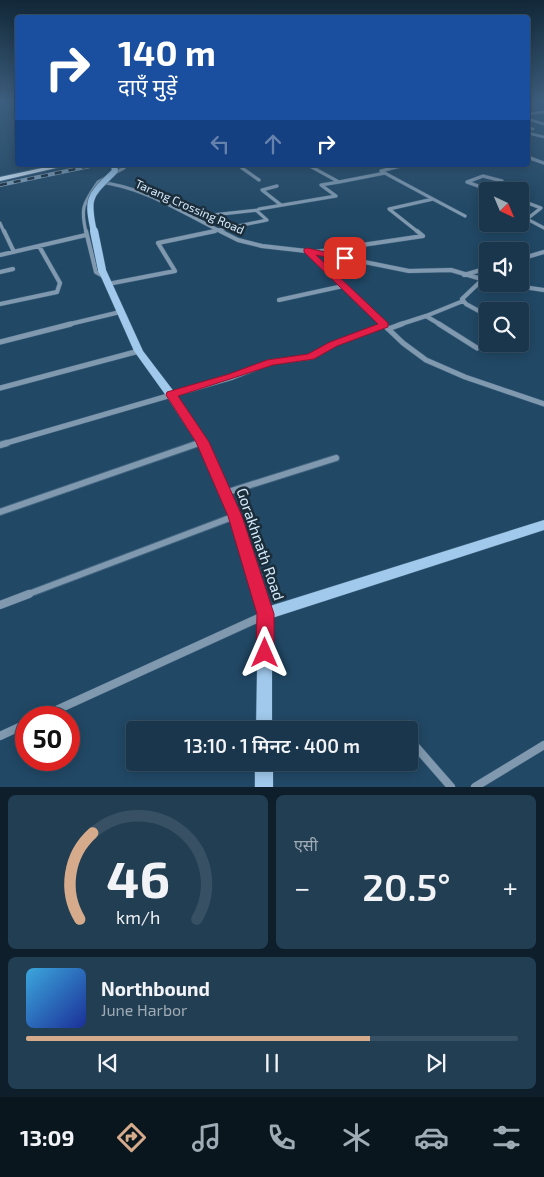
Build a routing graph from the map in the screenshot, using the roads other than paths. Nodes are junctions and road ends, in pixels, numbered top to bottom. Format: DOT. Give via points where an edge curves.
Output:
graph roads {
  1 [pos="530,158"];
  2 [pos="544,163"];
  3 [pos="35,167"];
  4 [pos="57,167"];
  5 [pos="114,167"];
  6 [pos="124,167"];
  7 [pos="242,167"];
  8 [pos="312,167"];
  9 [pos="395,167"];
  10 [pos="386,173"];
  11 [pos="0,174"];
  12 [pos="0,179"];
  13 [pos="259,180"];
  14 [pos="502,181"];
  15 [pos="98,182"];
  16 [pos="339,182"];
  17 [pos="277,186"];
  18 [pos="479,186"];
  19 [pos="434,199"];
  20 [pos="529,203"];
  21 [pos="281,206"];
  22 [pos="258,210"];
  23 [pos="465,216"];
  24 [pos="194,217"];
  25 [pos="529,217"];
  26 [pos="529,220"];
  27 [pos="0,223"];
  28 [pos="544,228"];
  29 [pos="220,231"];
  30 [pos="86,235"];
  31 [pos="39,246"];
  32 [pos="307,251"];
  33 [pos="14,252"];
  34 [pos="315,252"];
  35 [pos="544,252"];
  36 [pos="0,255"];
  37 [pos="529,256"];
  38 [pos="13,269"];
  39 [pos="479,271"];
  40 [pos="0,272"];
  41 [pos="464,275"];
  42 [pos="105,277"];
  43 [pos="479,279"];
  44 [pos="479,285"];
  45 [pos="544,285"];
  46 [pos="343,286"];
  47 [pos="529,288"];
  48 [pos="538,290"];
  49 [pos="544,290"];
  50 [pos="278,300"];
  51 [pos="463,302"];
  52 [pos="0,304"];
  53 [pos="479,311"];
  54 [pos="120,312"];
  55 [pos="426,316"];
  56 [pos="386,327"];
  57 [pos="0,342"];
  58 [pos="477,348"];
  59 [pos="139,352"];
  60 [pos="0,388"];
  61 [pos="171,395"];
  62 [pos="544,404"];
  63 [pos="202,442"];
  64 [pos="0,444"];
  65 [pos="336,458"];
  66 [pos="225,493"];
  67 [pos="0,512"];
  68 [pos="235,516"];
  69 [pos="544,526"];
  70 [pos="0,605"];
  71 [pos="265,614"];
  72 [pos="65,706"];
  73 [pos="264,721"];
  74 [pos="15,729"];
  75 [pos="0,736"];
  76 [pos="544,745"];
  77 [pos="418,749"];
  78 [pos="264,771"];
  79 [pos="264,787"];
  80 [pos="452,787"];
  81 [pos="474,787"];
  1 -- 2 [label="street"];
  3 -- 11 [label="main road"];
  4 -- 12 [label="main road"];
  5 -- 42 [label="main road, Gorakhnath Road, bridge" via="115,171 96,186 89,210"];
  6 -- 15 [label="street, Tarang Crossing Road"];
  7 -- 13 [label="street"];
  8 -- 16 [label="street"];
  9 -- 10 [label="street" via="381,170"];
  10 -- 16 [label="street"];
  10 -- 19 [label="street"];
  14 -- 18 [label="street" via="483,176 467,182"];
  15 -- 24 [label="street, Tarang Crossing Road" via="130,189"];
  15 -- 30 [label="street" via="83,204"];
  16 -- 21 [label="street" via="321,185 336,196"];
  17 -- 21 [label="street" via="262,190"];
  19 -- 23 [label="street"];
  19 -- 34 [label="street" via="388,209 422,237"];
  20 -- 25 [label="street" via="541,208"];
  21 -- 22 [label="street"];
  22 -- 24 [label="street"];
  22 -- 29 [label="street" via="267,220"];
  24 -- 29 [label="street, Tarang Crossing Road"];
  26 -- 28 [label="street"];
  27 -- 33 [label="street"];
  29 -- 32 [label="street, Tarang Crossing Road" via="262,246"];
  29 -- 42 [label="street" via="156,243 176,270 173,272"];
  30 -- 31 [label="street"];
  30 -- 42 [label="street" via="96,272"];
  31 -- 33 [label="street"];
  31 -- 52 [label="street" via="60,283 57,292"];
  32 -- 34 [label="street, Tarang Crossing Road"];
  32 -- 46 [label="street"];
  33 -- 36 [label="street"];
  34 -- 41 [label="street" via="409,271 451,270"];
  35 -- 37 [label="street"];
  38 -- 40 [label="street"];
  39 -- 41 [label="street"];
  41 -- 43 [label="street"];
  42 -- 54 [label="main road, Gorakhnath Road"];
  44 -- 51 [label="street" via="463,297"];
  45 -- 48 [label="street"];
  46 -- 50 [label="street"];
  46 -- 56 [label="street"];
  47 -- 48 [label="street"];
  48 -- 49 [label="street"];
  51 -- 53 [label="street"];
  51 -- 55 [label="street"];
  54 -- 57 [label="street"];
  54 -- 59 [label="main road, Gorakhnath Road"];
  55 -- 56 [label="street"];
  55 -- 58 [label="street"];
  56 -- 61 [label="street" via="334,344 310,357 271,362"];
  56 -- 62 [label="street" via="426,360 464,377"];
  59 -- 60 [label="street"];
  59 -- 61 [label="main road, Gorakhnath Road"];
  61 -- 63 [label="main road, Gorakhnath Road"];
  61 -- 64 [label="street"];
  63 -- 66 [label="main road, Gorakhnath Road"];
  63 -- 67 [label="street"];
  65 -- 66 [label="street"];
  66 -- 68 [label="main road, Gorakhnath Road"];
  68 -- 70 [label="street"];
  68 -- 71 [label="main road, Gorakhnath Road"];
  69 -- 71 [label="main road, Gorakhnath Road"];
  71 -- 72 [label="street"];
  71 -- 73 [label="main road, Gorakhnath Road"];
  74 -- 75 [label="street"];
  76 -- 81 [label="street"];
  77 -- 80 [label="street"];
  78 -- 79 [label="main road"];
}
